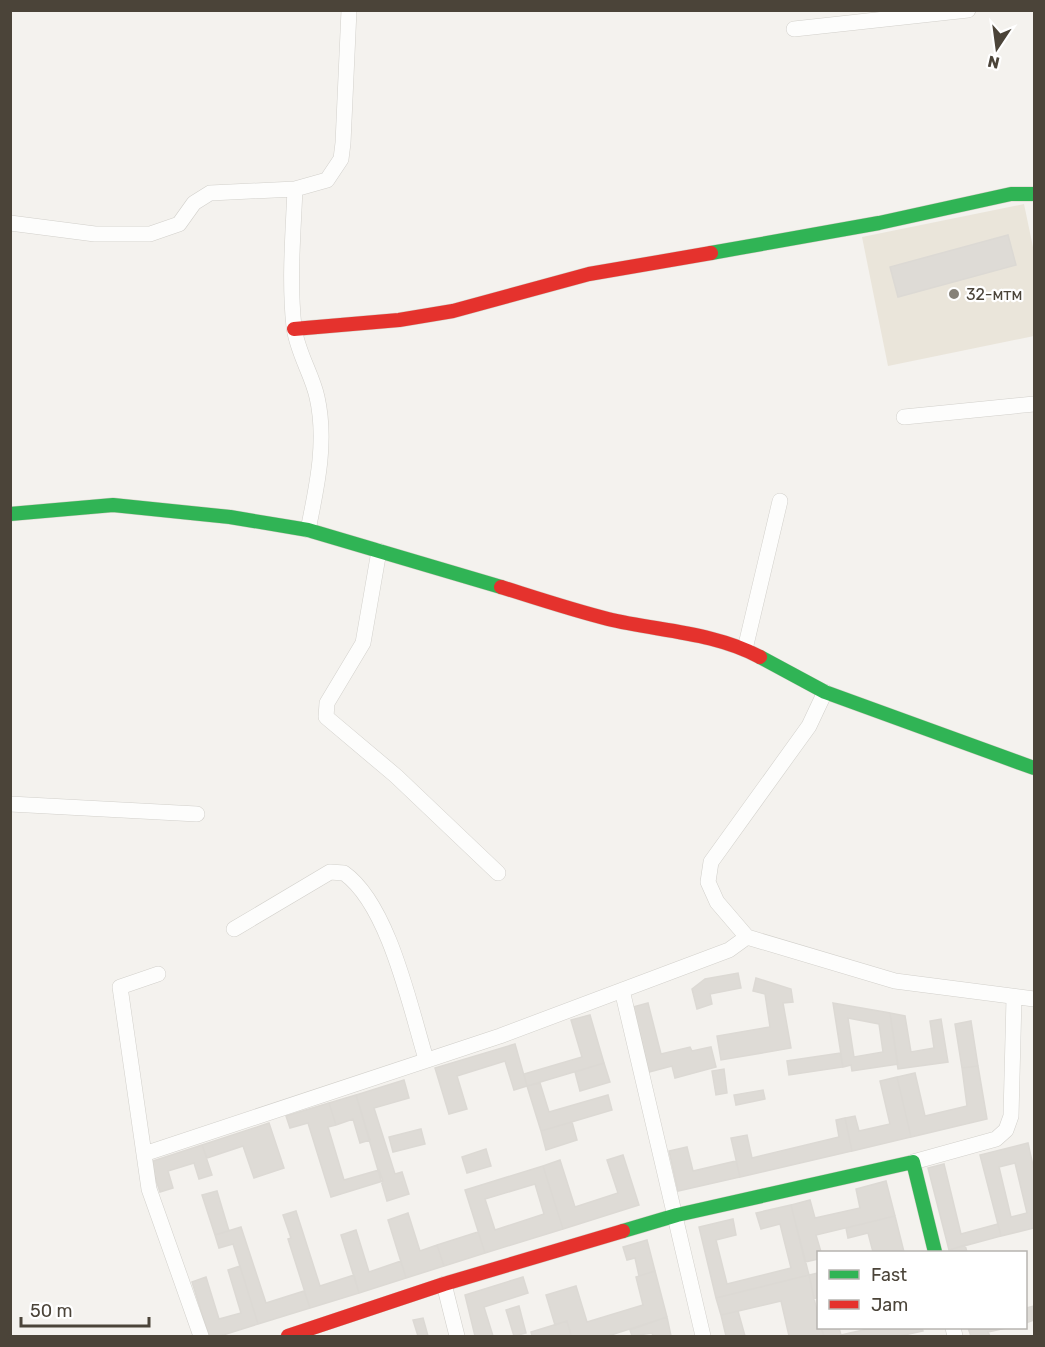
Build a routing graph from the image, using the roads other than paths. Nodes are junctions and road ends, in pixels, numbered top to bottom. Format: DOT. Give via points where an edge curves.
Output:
graph roads {
  1 [pos="349,10"];
  2 [pos="968,10"];
  3 [pos="794,29"];
  4 [pos="296,189"];
  5 [pos="1035,194"];
  6 [pos="10,223"];
  7 [pos="294,328"];
  8 [pos="1035,404"];
  9 [pos="904,417"];
  10 [pos="780,501"];
  11 [pos="10,514"];
  12 [pos="308,530"];
  13 [pos="379,551"];
  14 [pos="744,649"];
  15 [pos="825,692"];
  16 [pos="1035,768"];
  17 [pos="10,804"];
  18 [pos="197,814"];
  19 [pos="498,873"];
  20 [pos="234,929"];
  21 [pos="747,937"];
  22 [pos="158,974"];
  23 [pos="622,990"];
  24 [pos="1014,998"];
  25 [pos="1035,999"];
  26 [pos="426,1059"];
  27 [pos="144,1154"];
  28 [pos="912,1162"];
  29 [pos="677,1215"];
  30 [pos="934,1251"];
  31 [pos="444,1284"];
  32 [pos="201,1336"];
  33 [pos="288,1336"];
  34 [pos="457,1336"];
  35 [pos="703,1336"];
  1 -- 4 [label="street" via="341,159 327,180"];
  2 -- 3 [label="street"];
  4 -- 6 [label="street" via="210,193 194,203 179,224 150,234 95,234"];
  4 -- 7 [label="street" via="291,269"];
  5 -- 7 [label="street" via="1011,194 879,223 589,274 453,311 399,320"];
  7 -- 12 [label="street" via="322,422 317,484"];
  8 -- 9 [label="street"];
  10 -- 14 [label="street"];
  11 -- 12 [label="street" via="113,505"];
  12 -- 13 [label="street"];
  13 -- 14 [label="street" via="608,619"];
  13 -- 19 [label="street" via="363,643 327,703 326,717 396,776"];
  14 -- 15 [label="street"];
  15 -- 16 [label="street"];
  15 -- 21 [label="street" via="809,726 711,862 708,882 717,902"];
  17 -- 18 [label="street"];
  20 -- 26 [label="street" via="330,872 344,873 374,907 386,933"];
  21 -- 23 [label="street" via="729,950"];
  21 -- 24 [label="street" via="895,981"];
  22 -- 27 [label="street" via="120,987"];
  23 -- 26 [label="street"];
  23 -- 29 [label="street"];
  24 -- 25 [label="street"];
  24 -- 28 [label="street" via="1011,1116 1006,1130 989,1142"];
  26 -- 27 [label="street"];
  27 -- 32 [label="street" via="149,1189"];
  28 -- 29 [label="street"];
  28 -- 30 [label="street"];
  29 -- 31 [label="street"];
  29 -- 35 [label="street"];
  31 -- 33 [label="street"];
  31 -- 34 [label="street"];
}
